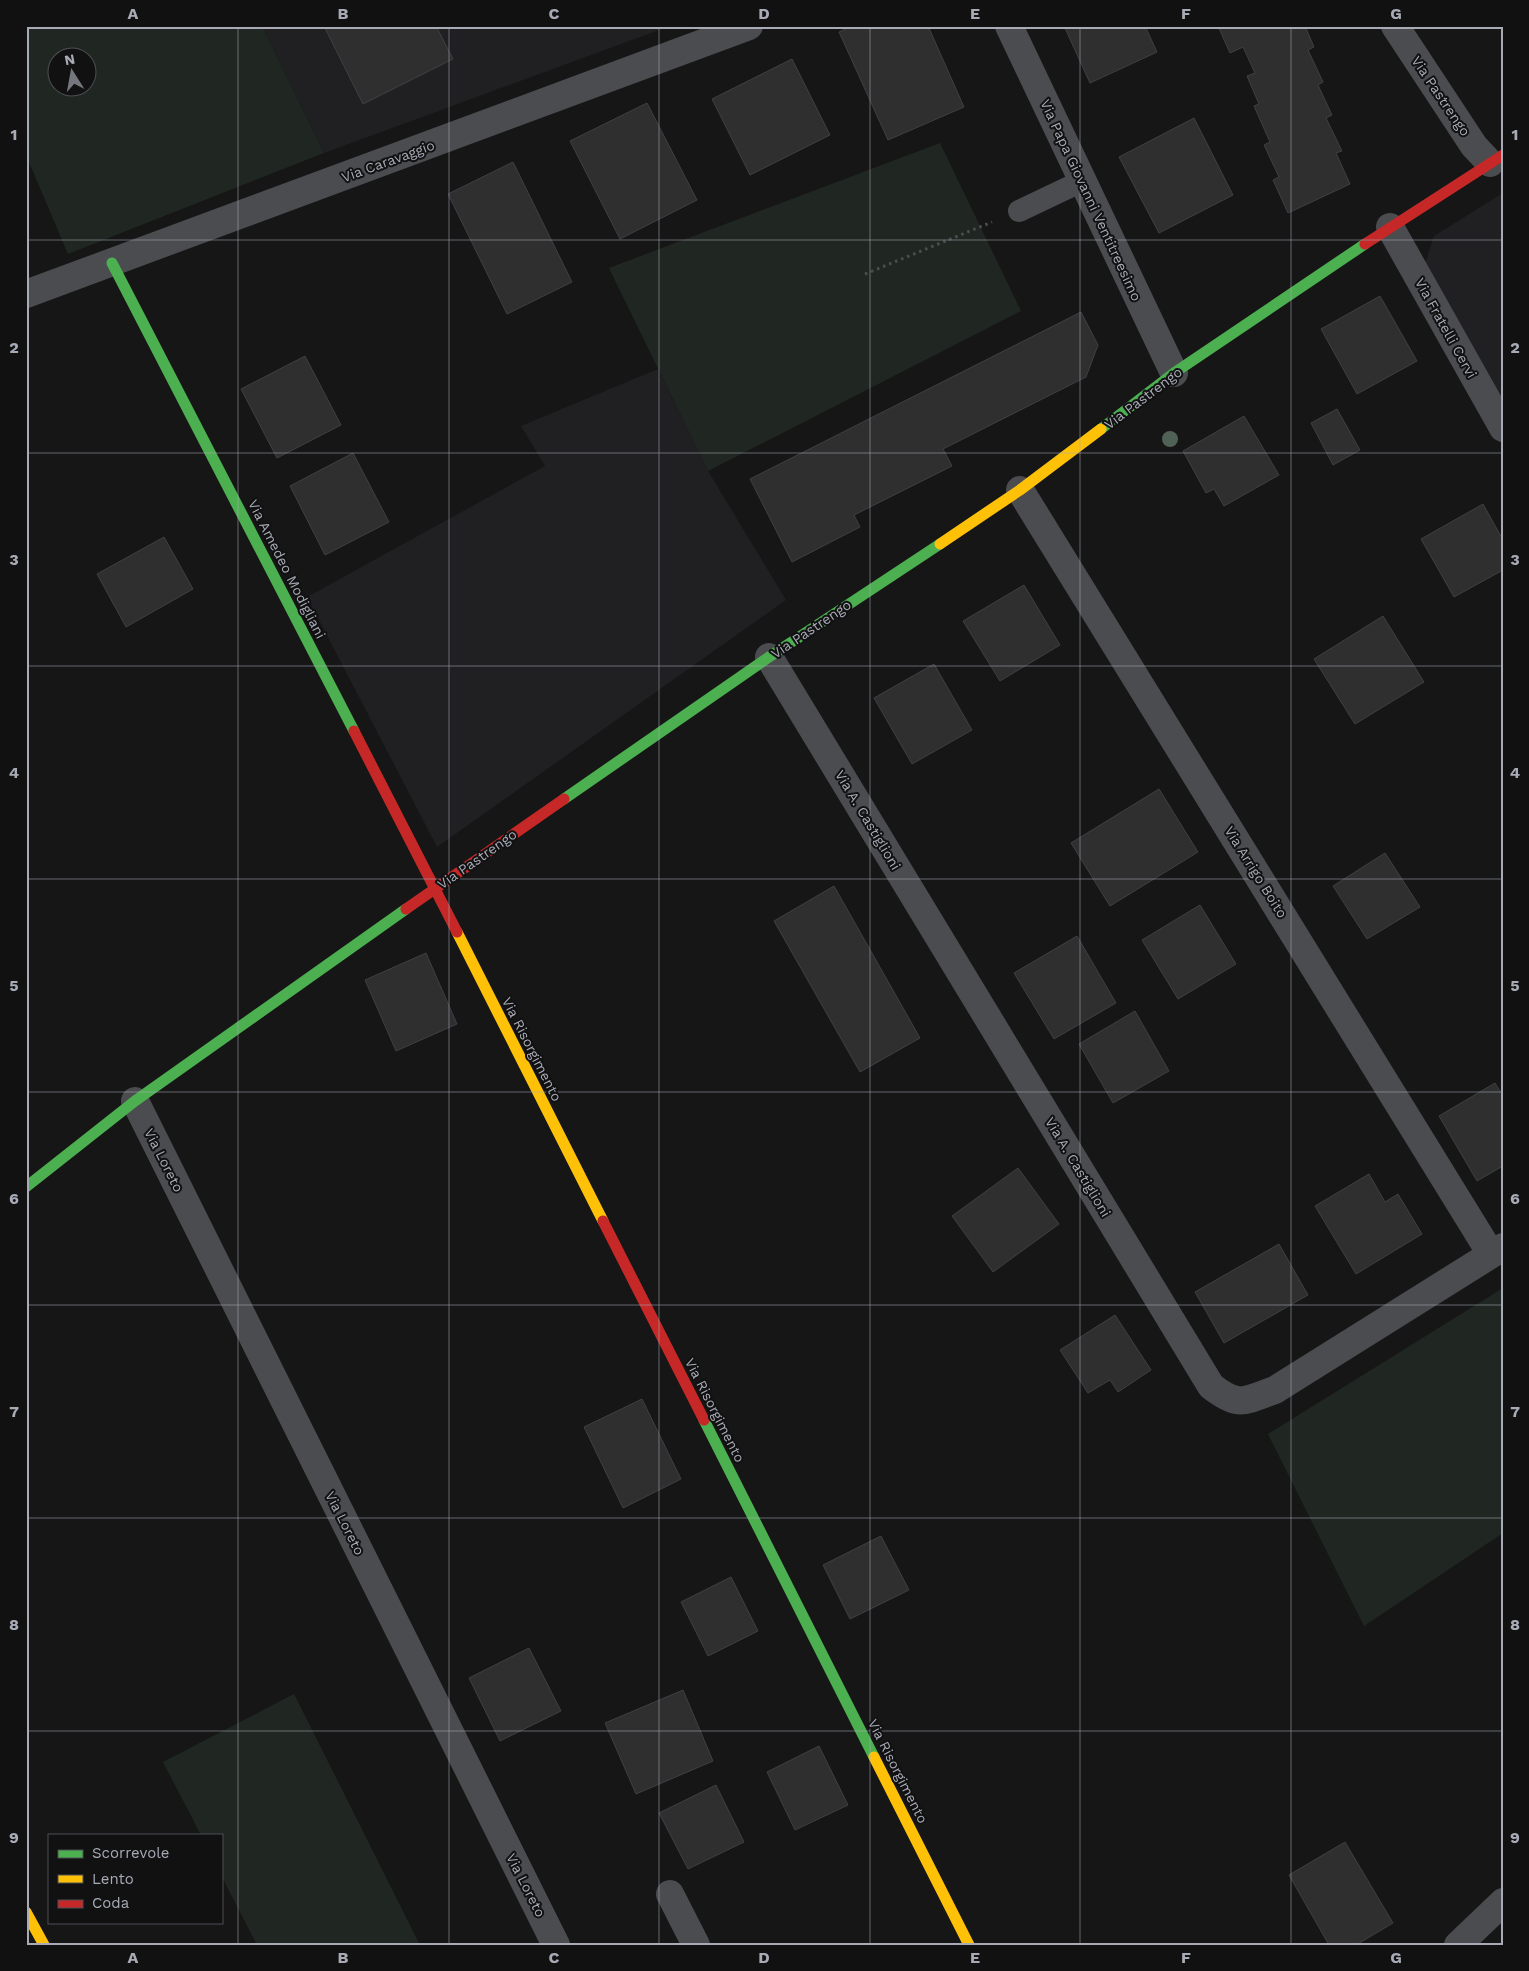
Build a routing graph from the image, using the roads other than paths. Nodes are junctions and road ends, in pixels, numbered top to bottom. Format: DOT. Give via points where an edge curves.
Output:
graph roads {
  1 [pos="749,26"];
  2 [pos="1009,26"];
  3 [pos="1396,26"];
  4 [pos="1496,159"];
  5 [pos="1082,181"];
  6 [pos="1019,211"];
  7 [pos="1390,227"];
  8 [pos="112,263"];
  9 [pos="26,294"];
  10 [pos="1174,373"];
  11 [pos="1503,428"];
  12 [pos="1020,490"];
  13 [pos="769,657"];
  14 [pos="434,888"];
  15 [pos="135,1101"];
  16 [pos="26,1187"];
  17 [pos="1497,1251"];
  18 [pos="670,1894"];
  19 [pos="1503,1902"];
  20 [pos="26,1912"];
  21 [pos="44,1945"];
  22 [pos="556,1945"];
  23 [pos="696,1945"];
  24 [pos="969,1945"];
  25 [pos="1458,1945"];
  1 -- 8 [label="street, Via Caravaggio"];
  2 -- 5 [label="street, Via Papa Giovanni Ventitreesimo"];
  3 -- 4 [label="street, Via Pastrengo" via="1474,146"];
  4 -- 7 [label="street, Via Pastrengo"];
  5 -- 6 [label="lane"];
  5 -- 10 [label="street, Via Papa Giovanni Ventitreesimo"];
  7 -- 10 [label="street, Via Pastrengo"];
  7 -- 11 [label="street, Via Fratelli Cervi"];
  8 -- 9 [label="street, Via Caravaggio"];
  8 -- 14 [label="street, Via Amedeo Modigliani"];
  10 -- 12 [label="street, Via Pastrengo"];
  12 -- 13 [label="street, Via Pastrengo"];
  12 -- 17 [label="street, Via Arrigo Boito"];
  13 -- 14 [label="street, Via Pastrengo"];
  13 -- 17 [label="street, Via A. Castiglioni" via="1211,1386 1227,1399 1243,1401 1275,1390"];
  14 -- 15 [label="street, Via Pastrengo"];
  14 -- 24 [label="street, Via Risorgimento"];
  15 -- 16 [label="street, Via Pastrengo"];
  15 -- 22 [label="street, Via Loreto"];
  18 -- 23 [label="street"];
  19 -- 25 [label="street"];
  20 -- 21 [label="street"];
}
